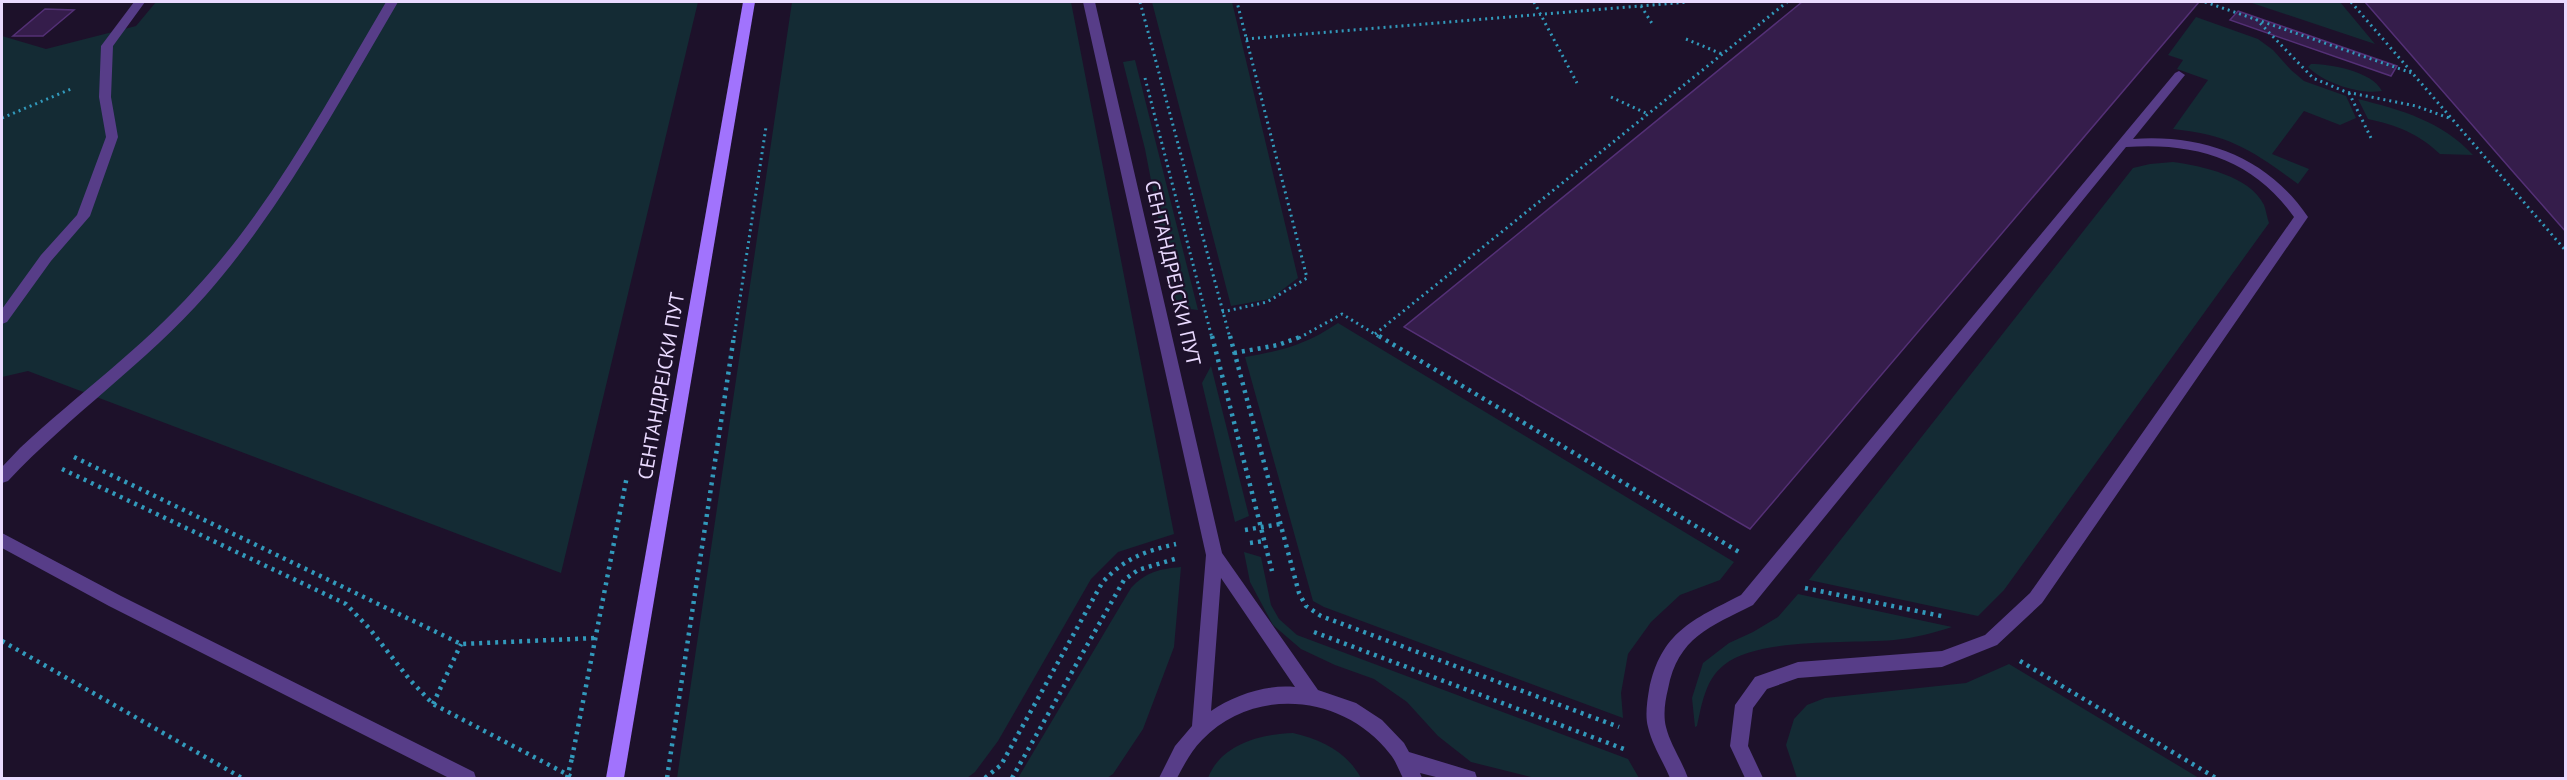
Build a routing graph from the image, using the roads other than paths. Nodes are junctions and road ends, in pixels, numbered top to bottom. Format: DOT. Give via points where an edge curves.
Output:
graph roads {
  1 [pos="139,2"];
  2 [pos="392,2"];
  3 [pos="750,2"];
  4 [pos="1089,2"];
  5 [pos="2179,75"];
  6 [pos="2122,144"];
  7 [pos="2,319"];
  8 [pos="2,477"];
  9 [pos="2,540"];
  10 [pos="1212,547"];
  11 [pos="1312,696"];
  12 [pos="1201,729"];
  13 [pos="1406,760"];
  14 [pos="466,778"];
  15 [pos="615,778"];
  16 [pos="1168,778"];
  17 [pos="1413,778"];
  18 [pos="1468,778"];
  19 [pos="1679,778"];
  20 [pos="1754,778"];
  1 -- 7 [label="street" via="107,46 105,97 112,137 83,216 46,258"];
  2 -- 8 [label="street" via="256,225 201,293 124,368 24,452"];
  3 -- 15 [label="main road, СЕНТАНДРЕЈСКИ ПУТ"];
  4 -- 10 [label="street, СЕНТАНДРЕЈСКИ ПУТ"];
  5 -- 6 [label="street"];
  6 -- 19 [label="street" via="1747,600 1714,616 1674,646 1660,683 1656,725"];
  6 -- 20 [label="street" via="2186,144 2232,158 2274,183 2290,198 2301,217 2036,598 1991,640 1962,653 1942,659 1798,670 1761,683 1744,705 1739,746"];
  9 -- 14 [label="street"];
  10 -- 11 [label="street"];
  10 -- 12 [label="street"];
  11 -- 12 [label="street" via="1252,700 1225,711"];
  11 -- 13 [label="street" via="1340,703 1367,717 1389,736"];
  12 -- 16 [label="street" via="1181,752"];
  13 -- 17 [label="street"];
  13 -- 18 [label="street"];
}
